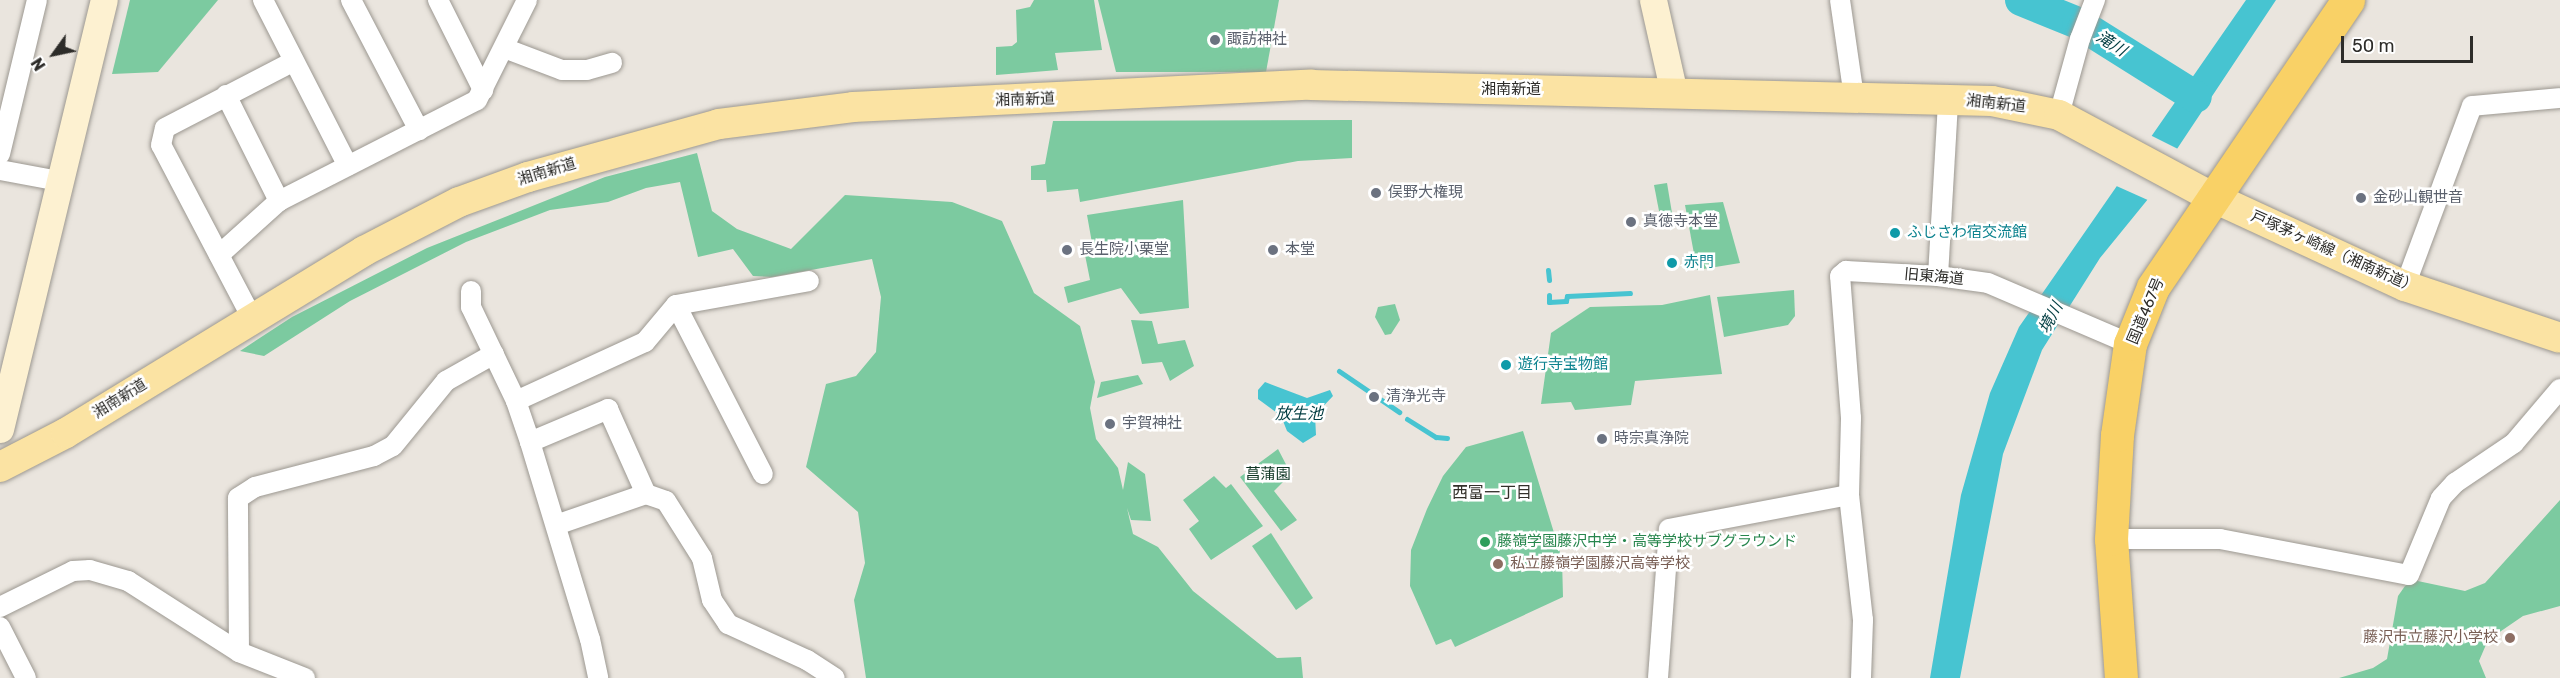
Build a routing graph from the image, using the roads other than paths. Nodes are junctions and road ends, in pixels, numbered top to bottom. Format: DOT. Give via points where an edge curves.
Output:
graph roads {
  1 [pos="37,0"];
  2 [pos="104,0"];
  3 [pos="262,0"];
  4 [pos="351,0"];
  5 [pos="438,0"];
  6 [pos="527,0"];
  7 [pos="1653,0"];
  8 [pos="1840,0"];
  9 [pos="2095,0"];
  10 [pos="2348,0"];
  11 [pos="504,48"];
  12 [pos="294,61"];
  13 [pos="612,63"];
  14 [pos="483,90"];
  15 [pos="1674,93"];
  16 [pos="226,95"];
  17 [pos="1854,97"];
  18 [pos="2560,98"];
  19 [pos="1948,100"];
  20 [pos="2059,115"];
  21 [pos="418,130"];
  22 [pos="0,154"];
  23 [pos="348,166"];
  24 [pos="0,170"];
  25 [pos="59,181"];
  26 [pos="2212,197"];
  27 [pos="279,201"];
  28 [pos="219,255"];
  29 [pos="1938,276"];
  30 [pos="809,281"];
  31 [pos="2405,286"];
  32 [pos="471,291"];
  33 [pos="676,305"];
  34 [pos="252,318"];
  35 [pos="2560,338"];
  36 [pos="2130,344"];
  37 [pos="494,354"];
  38 [pos="2560,389"];
  39 [pos="516,401"];
  40 [pos="0,429"];
  41 [pos="530,442"];
  42 [pos="0,467"];
  43 [pos="763,474"];
  44 [pos="646,494"];
  45 [pos="1850,495"];
  46 [pos="556,525"];
  47 [pos="2111,539"];
  48 [pos="0,607"];
  49 [pos="0,627"];
  50 [pos="239,651"];
  51 [pos="26,678"];
  52 [pos="305,678"];
  53 [pos="598,678"];
  54 [pos="835,678"];
  55 [pos="1658,678"];
  56 [pos="1861,678"];
  57 [pos="2121,678"];
  1 -- 22 [label="street"];
  2 -- 25 [label="street"];
  3 -- 12 [label="street"];
  4 -- 21 [label="street"];
  5 -- 14 [label="street"];
  6 -- 11 [label="street"];
  7 -- 15 [label="street"];
  8 -- 17 [label="street"];
  9 -- 20 [label="street"];
  10 -- 26 [label="highway, 国道467号"];
  11 -- 13 [label="street" via="562,70 587,70"];
  11 -- 14 [label="street"];
  12 -- 16 [label="street"];
  12 -- 23 [label="street"];
  14 -- 21 [label="street" via="477,100"];
  15 -- 17 [label="main road, 湘南新道"];
  15 -- 34 [label="main road, 湘南新道" via="1311,85 780,114 654,140 459,202 384,240"];
  16 -- 27 [label="street"];
  16 -- 28 [label="street" via="165,128 161,145"];
  17 -- 19 [label="main road, 湘南新道"];
  18 -- 31 [label="street" via="2472,106"];
  19 -- 20 [label="main road, 湘南新道" via="1992,101"];
  19 -- 29 [label="street"];
  20 -- 26 [label="main road, 湘南新道"];
  21 -- 23 [label="street"];
  23 -- 27 [label="street"];
  24 -- 25 [label="street"];
  25 -- 40 [label="street"];
  26 -- 31 [label="main road, 戸塚茅ヶ崎線（湘南新道）"];
  26 -- 36 [label="highway, 国道467号" via="2153,287"];
  27 -- 28 [label="street"];
  28 -- 34 [label="street"];
  29 -- 36 [label="street, 旧東海道" via="1988,283"];
  29 -- 45 [label="street, 旧東海道" via="1846,271 1840,276 1851,418"];
  30 -- 33 [label="street"];
  31 -- 35 [label="main road, 戸塚茅ヶ崎線（湘南新道）"];
  32 -- 37 [label="street" via="471,307"];
  33 -- 39 [label="street" via="645,342"];
  33 -- 43 [label="street"];
  34 -- 42 [label="main road, 湘南新道" via="66,434"];
  36 -- 47 [label="highway, 国道467号" via="2117,435"];
  37 -- 39 [label="street"];
  37 -- 50 [label="street" via="446,381 393,446 374,456 255,487 238,498"];
  38 -- 47 [label="street" via="2514,443 2455,483 2441,498 2409,574 2220,539"];
  39 -- 41 [label="street"];
  41 -- 44 [label="street" via="608,409"];
  41 -- 46 [label="street"];
  44 -- 46 [label="street"];
  44 -- 54 [label="street" via="666,501 687,532 702,558 712,600 728,624 807,660"];
  45 -- 55 [label="street" via="1669,529"];
  45 -- 56 [label="street" via="1863,620"];
  46 -- 53 [label="street"];
  47 -- 57 [label="highway, 国道467号"];
  48 -- 50 [label="street" via="73,572 90,570 128,581"];
  49 -- 51 [label="street"];
  50 -- 52 [label="street"];
}
